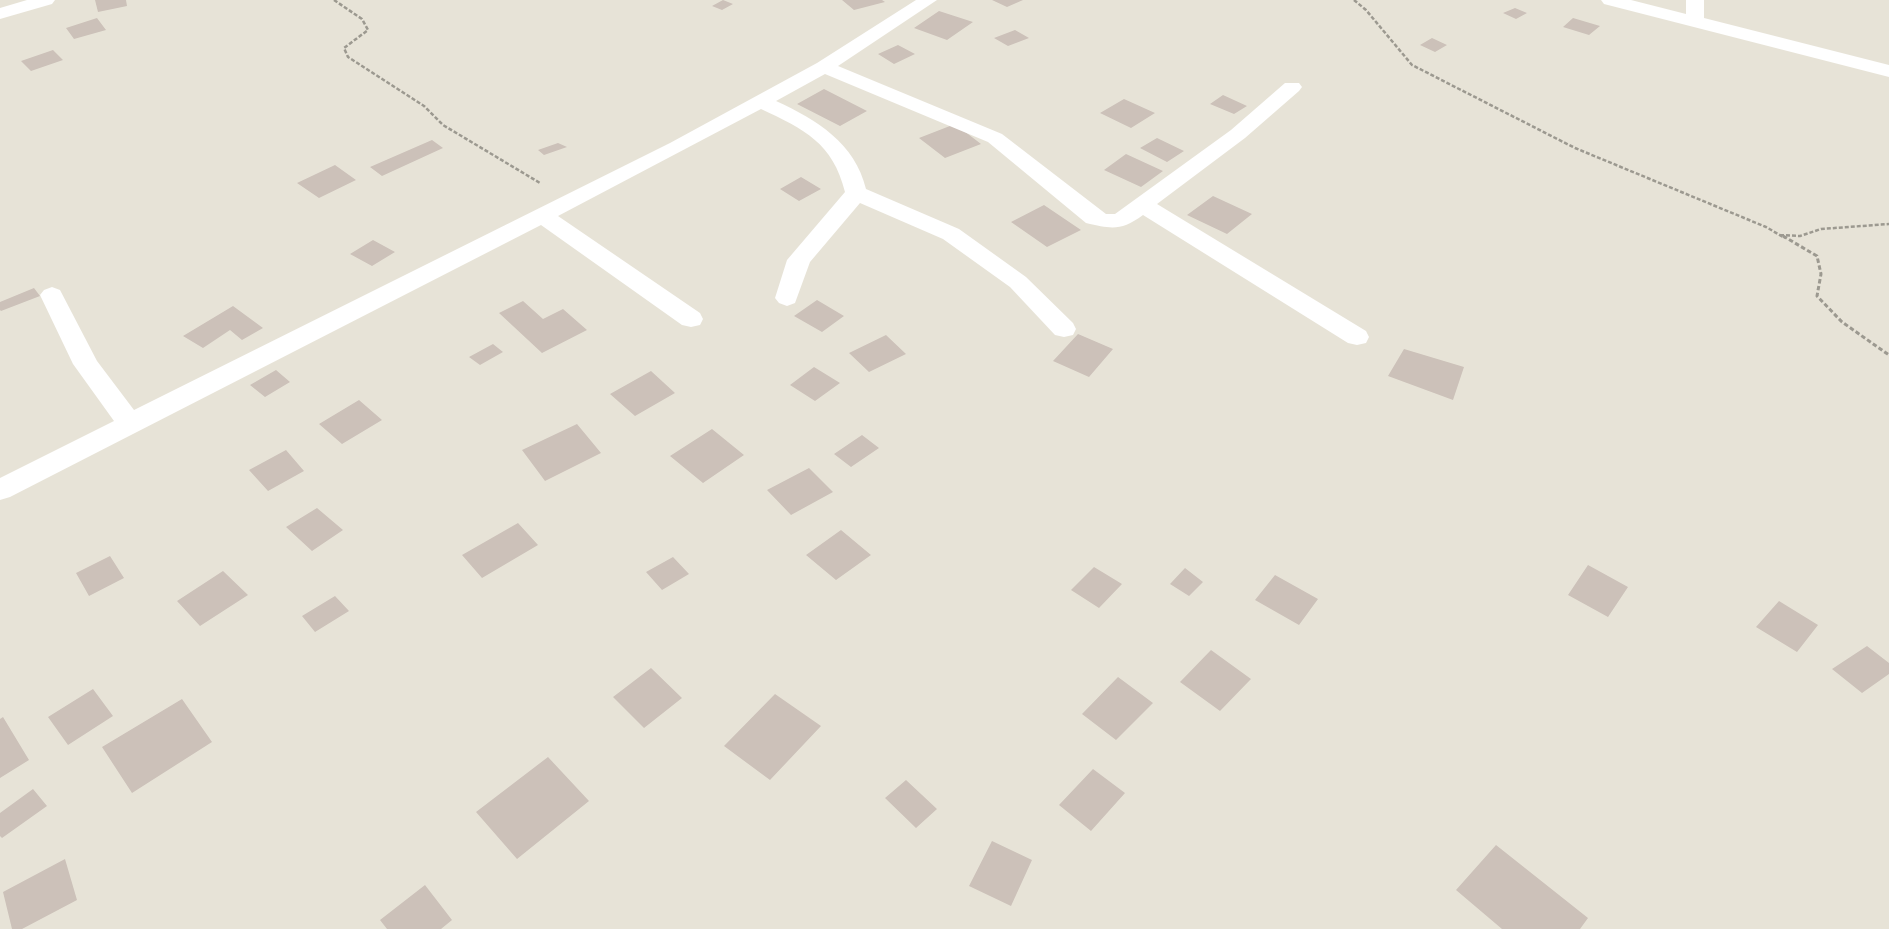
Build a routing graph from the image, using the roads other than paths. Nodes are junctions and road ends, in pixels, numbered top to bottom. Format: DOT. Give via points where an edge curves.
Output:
graph roads {
  1 [pos="46,0"];
  2 [pos="928,0"];
  3 [pos="1610,0"];
  4 [pos="1696,0"];
  5 [pos="0,14"];
  6 [pos="1695,22"];
  7 [pos="824,67"];
  8 [pos="1889,71"];
  9 [pos="1292,86"];
  10 [pos="762,102"];
  11 [pos="856,193"];
  12 [pos="1143,205"];
  13 [pos="542,215"];
  14 [pos="52,295"];
  15 [pos="787,298"];
  16 [pos="691,319"];
  17 [pos="1064,329"];
  18 [pos="1357,337"];
  19 [pos="130,424"];
  20 [pos="0,490"];
  1 -- 5 [label="street"];
  2 -- 7 [label="street"];
  3 -- 6 [label="street"];
  4 -- 6 [label="street"];
  6 -- 8 [label="street"];
  7 -- 10 [label="street"];
  7 -- 12 [label="street" via="995,138 1094,218 1120,221"];
  9 -- 12 [label="street" via="1238,134"];
  10 -- 11 [label="street" via="799,119 839,152 851,171"];
  10 -- 13 [label="street"];
  11 -- 15 [label="street" via="800,260"];
  11 -- 17 [label="street" via="958,239 1018,282"];
  12 -- 18 [label="street"];
  13 -- 16 [label="street"];
  13 -- 19 [label="street"];
  14 -- 19 [label="street" via="86,364"];
  19 -- 20 [label="street"];
}
